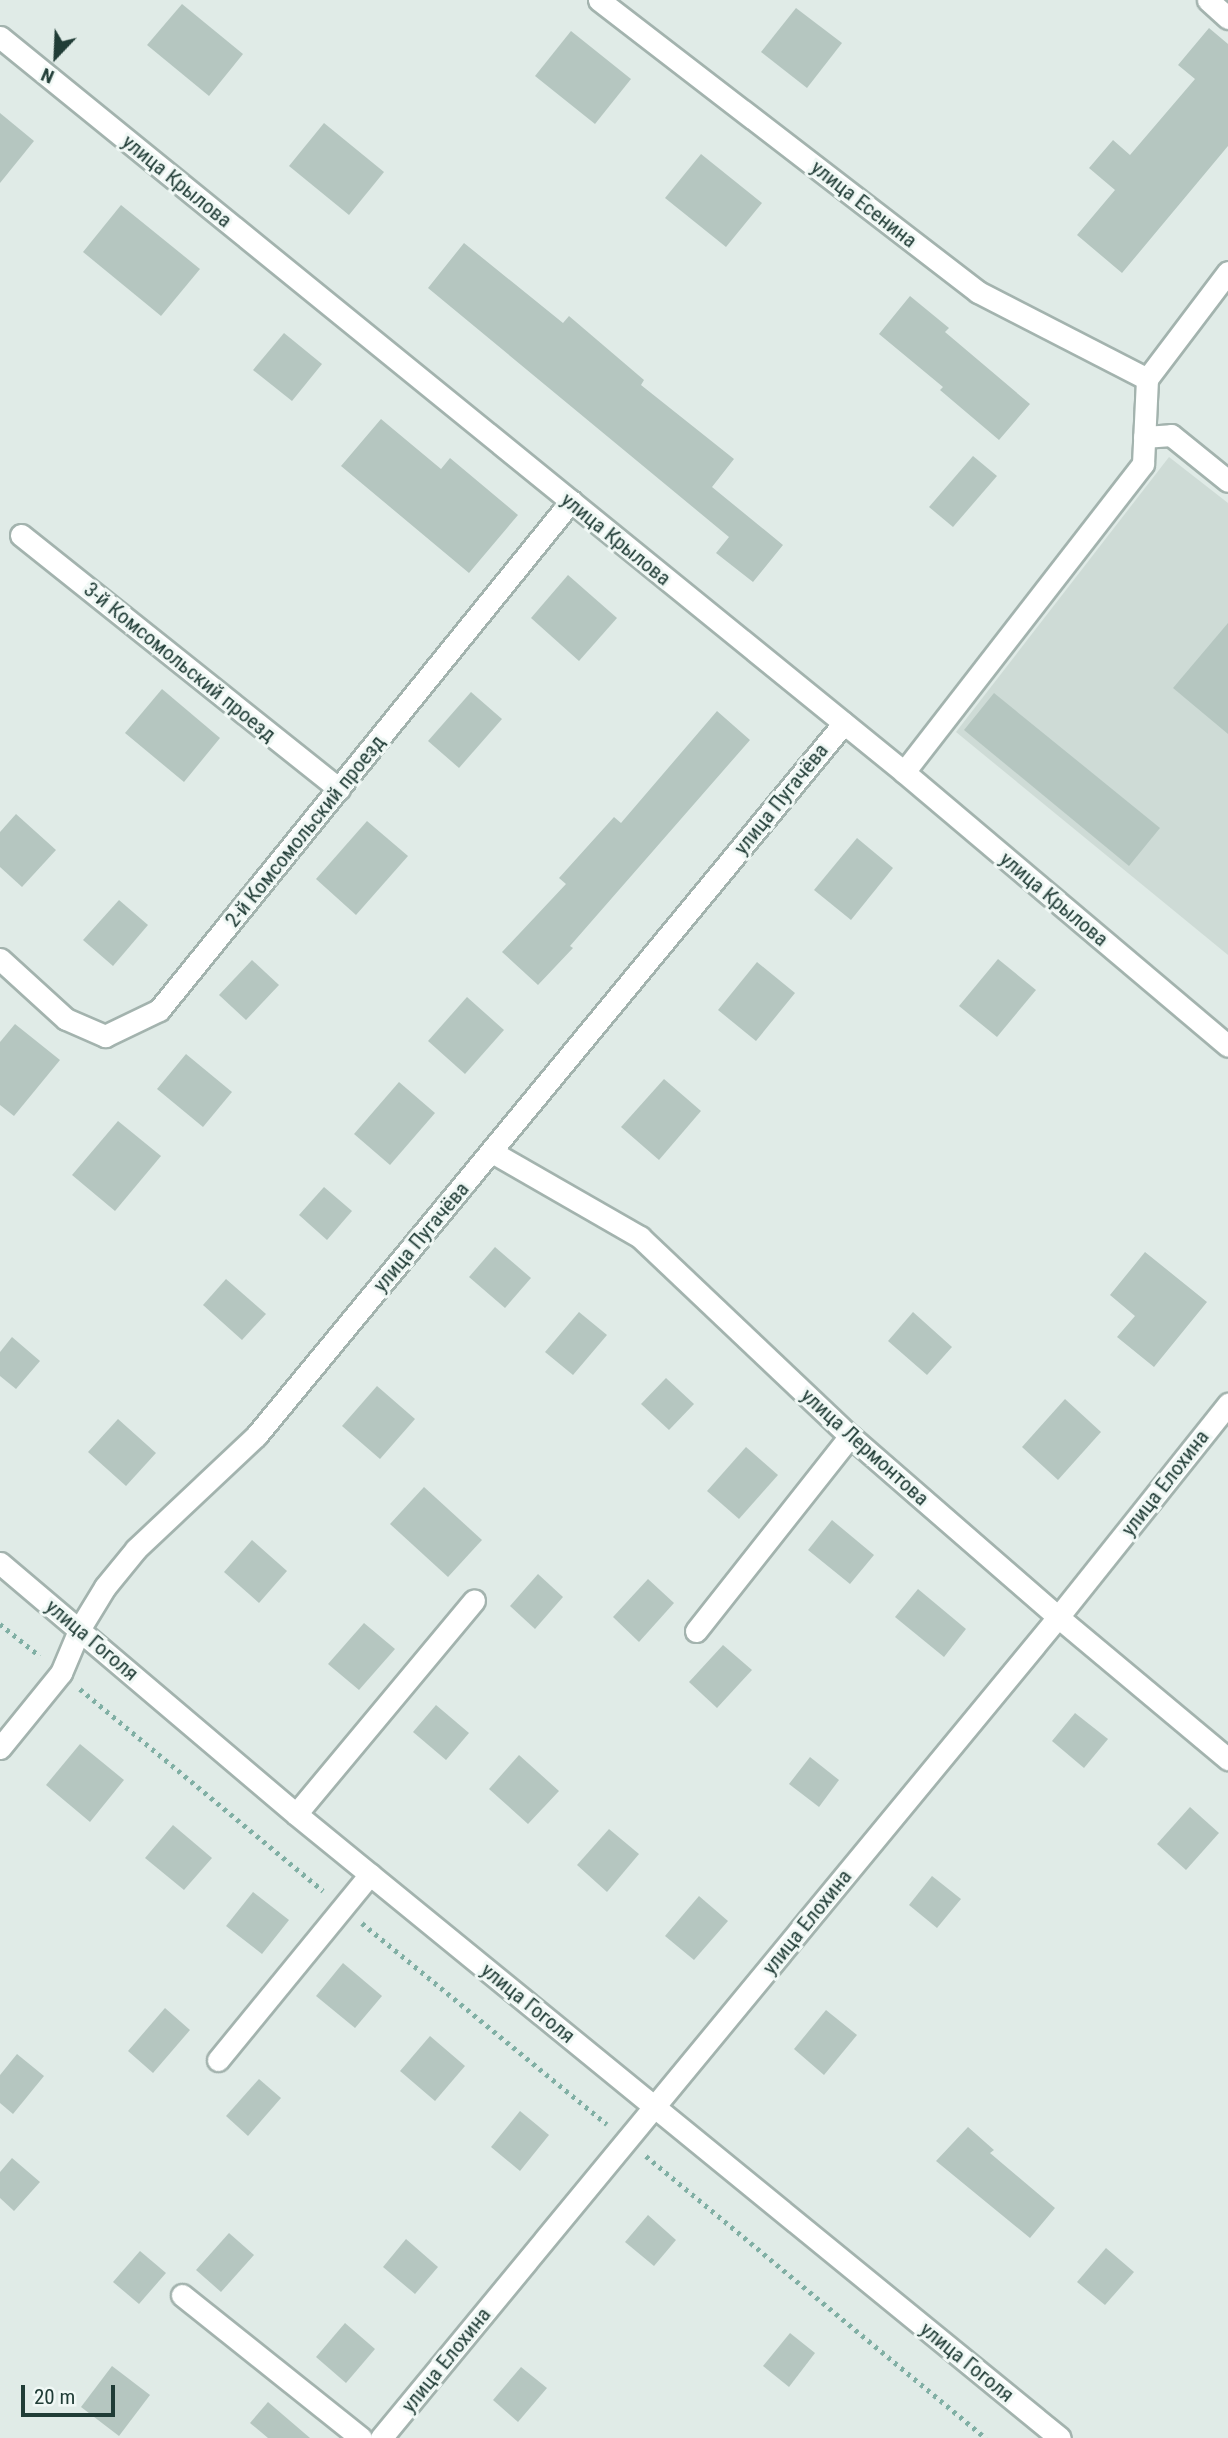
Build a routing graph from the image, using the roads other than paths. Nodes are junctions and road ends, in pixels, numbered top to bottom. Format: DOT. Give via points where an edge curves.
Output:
graph roads {
  1 [pos="598,0"];
  2 [pos="1208,0"];
  3 [pos="1228,18"];
  4 [pos="0,37"];
  5 [pos="1228,272"];
  6 [pos="1147,379"];
  7 [pos="1144,437"];
  8 [pos="1228,481"];
  9 [pos="570,501"];
  10 [pos="21,536"];
  11 [pos="844,723"];
  12 [pos="904,772"];
  13 [pos="339,789"];
  14 [pos="0,959"];
  15 [pos="1228,1046"];
  16 [pos="492,1152"];
  17 [pos="1228,1404"];
  18 [pos="850,1436"];
  19 [pos="0,1563"];
  20 [pos="474,1600"];
  21 [pos="1058,1618"];
  22 [pos="80,1628"];
  23 [pos="696,1631"];
  24 [pos="0,1748"];
  25 [pos="1228,1759"];
  26 [pos="296,1814"];
  27 [pos="370,1874"];
  28 [pos="218,2060"];
  29 [pos="655,2107"];
  30 [pos="182,2295"];
  31 [pos="361,2438"];
  32 [pos="381,2438"];
  33 [pos="1060,2438"];
  1 -- 6 [label="street, улица Есенина" via="978,292"];
  2 -- 3 [label="street"];
  4 -- 9 [label="street, улица Крылова"];
  5 -- 6 [label="street"];
  6 -- 7 [label="street"];
  7 -- 8 [label="street" via="1171,435"];
  7 -- 12 [label="street" via="1143,464"];
  9 -- 11 [label="street, улица Крылова"];
  9 -- 13 [label="street, 2-й Комсомольский проезд"];
  10 -- 13 [label="street, 3-й Комсомольский проезд"];
  11 -- 12 [label="street, улица Крылова"];
  11 -- 16 [label="street, улица Пугачёва"];
  12 -- 15 [label="street, улица Крылова"];
  13 -- 14 [label="street, 2-й Комсомольский проезд" via="159,1010 106,1037 66,1019"];
  16 -- 18 [label="street, улица Лермонтова" via="640,1237"];
  16 -- 22 [label="street, улица Пугачёва" via="256,1436 136,1549"];
  17 -- 21 [label="street, улица Елохина"];
  18 -- 21 [label="street, улица Лермонтова"];
  18 -- 23 [label="street"];
  19 -- 22 [label="street, улица Гоголя"];
  20 -- 26 [label="street"];
  21 -- 25 [label="street, улица Лермонтова"];
  21 -- 29 [label="street, улица Елохина"];
  22 -- 24 [label="street, улица Пугачёва" via="61,1673"];
  22 -- 26 [label="street, улица Гоголя"];
  26 -- 27 [label="street, улица Гоголя"];
  27 -- 28 [label="street"];
  27 -- 29 [label="street, улица Гоголя"];
  29 -- 32 [label="street, улица Елохина"];
  29 -- 33 [label="street, улица Гоголя"];
  30 -- 31 [label="street"];
}
